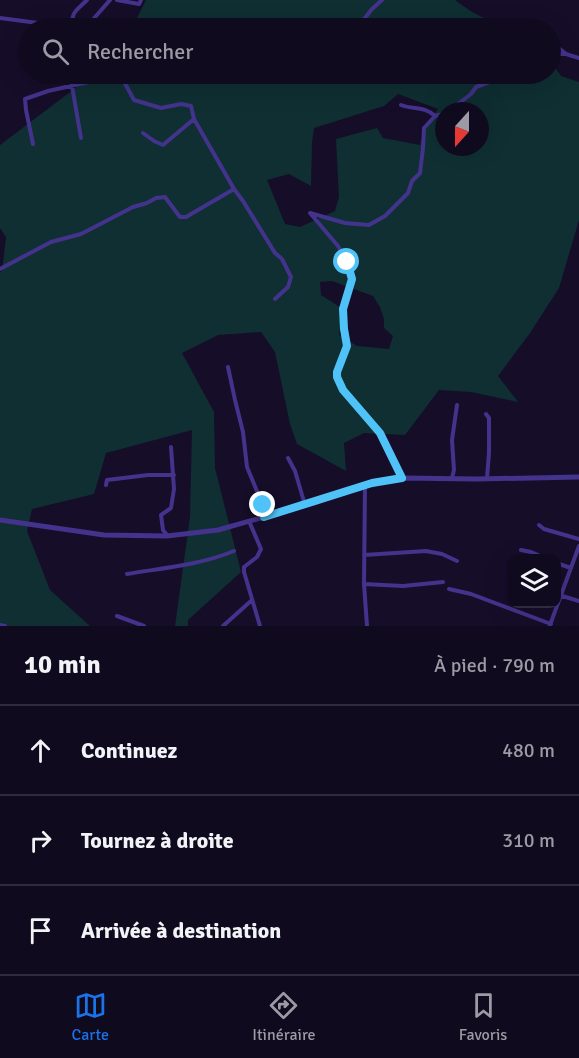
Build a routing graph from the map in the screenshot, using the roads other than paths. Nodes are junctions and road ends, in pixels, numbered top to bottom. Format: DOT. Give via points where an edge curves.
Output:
graph roads {
  1 [pos="87,0"];
  2 [pos="110,0"];
  3 [pos="117,0"];
  4 [pos="141,0"];
  5 [pos="382,0"];
  6 [pos="0,18"];
  7 [pos="72,18"];
  8 [pos="94,18"];
  9 [pos="365,18"];
  10 [pos="18,20"];
  11 [pos="561,50"];
  12 [pos="561,54"];
  13 [pos="566,54"];
  14 [pos="579,58"];
  15 [pos="80,84"];
  16 [pos="125,84"];
  17 [pos="484,84"];
  18 [pos="72,86"];
  19 [pos="461,102"];
  20 [pos="401,105"];
  21 [pos="435,116"];
  22 [pos="194,119"];
  23 [pos="143,133"];
  24 [pos="81,138"];
  25 [pos="33,144"];
  26 [pos="234,189"];
  27 [pos="0,269"];
  28 [pos="275,299"];
  29 [pos="228,367"];
  30 [pos="457,405"];
  31 [pos="486,414"];
  32 [pos="171,447"];
  33 [pos="288,458"];
  34 [pos="174,475"];
  35 [pos="579,477"];
  36 [pos="402,478"];
  37 [pos="452,478"];
  38 [pos="487,479"];
  39 [pos="106,485"];
  40 [pos="365,485"];
  41 [pos="305,505"];
  42 [pos="264,517"];
  43 [pos="0,520"];
  44 [pos="249,521"];
  45 [pos="539,525"];
  46 [pos="168,536"];
  47 [pos="579,538"];
  48 [pos="579,546"];
  49 [pos="520,550"];
  50 [pos="234,552"];
  51 [pos="536,554"];
  52 [pos="364,555"];
  53 [pos="457,561"];
  54 [pos="561,565"];
  55 [pos="571,568"];
  56 [pos="127,574"];
  57 [pos="443,582"];
  58 [pos="364,584"];
  59 [pos="449,589"];
  60 [pos="561,590"];
  61 [pos="561,596"];
  62 [pos="252,600"];
  63 [pos="579,601"];
  64 [pos="555,608"];
  65 [pos="117,616"];
  66 [pos="0,625"];
  67 [pos="550,625"];
  68 [pos="5,626"];
  69 [pos="144,626"];
  70 [pos="223,626"];
  71 [pos="260,626"];
  72 [pos="367,626"];
  1 -- 7 [label="street"];
  2 -- 8 [label="street"];
  3 -- 4 [label="street" via="139,4"];
  5 -- 9 [label="street"];
  6 -- 10 [label="street"];
  11 -- 13 [label="street"];
  12 -- 13 [label="street"];
  13 -- 14 [label="street"];
  15 -- 18 [label="street"];
  16 -- 22 [label="street" via="134,100 161,108 191,106"];
  17 -- 19 [label="street"];
  18 -- 24 [label="street"];
  18 -- 25 [label="street" via="25,99"];
  20 -- 21 [label="street" via="429,110"];
  21 -- 36 [label="street" via="424,129 420,173 408,193 385,216 369,225 310,213 338,246 352,279 343,309 347,346 337,377 343,390 380,433"];
  22 -- 23 [label="street" via="163,144"];
  22 -- 26 [label="street"];
  26 -- 27 [label="street" via="186,217 180,217 165,197 156,198 81,234 51,242"];
  26 -- 28 [label="street" via="291,277 288,287"];
  29 -- 42 [label="street" via="247,467"];
  30 -- 37 [label="street"];
  31 -- 38 [label="street"];
  32 -- 34 [label="street"];
  33 -- 41 [label="street"];
  34 -- 39 [label="street" via="122,477 107,480"];
  34 -- 46 [label="street" via="171,508 161,515"];
  35 -- 38 [label="street"];
  36 -- 37 [label="street"];
  36 -- 40 [label="street"];
  37 -- 38 [label="street"];
  40 -- 41 [label="street"];
  40 -- 52 [label="street"];
  41 -- 42 [label="street"];
  42 -- 44 [label="street"];
  43 -- 46 [label="street" via="104,535"];
  44 -- 46 [label="street" via="218,530"];
  44 -- 62 [label="street" via="261,549 244,567"];
  45 -- 47 [label="street"];
  48 -- 55 [label="street"];
  49 -- 51 [label="street"];
  50 -- 56 [label="street" via="183,566"];
  52 -- 53 [label="street" via="426,551"];
  52 -- 58 [label="street"];
  54 -- 55 [label="street"];
  55 -- 60 [label="street"];
  57 -- 58 [label="street"];
  58 -- 72 [label="street"];
  59 -- 67 [label="street"];
  61 -- 63 [label="street"];
  62 -- 70 [label="street"];
  62 -- 71 [label="street"];
  64 -- 67 [label="street"];
  65 -- 69 [label="street"];
  66 -- 68 [label="street"];
}
